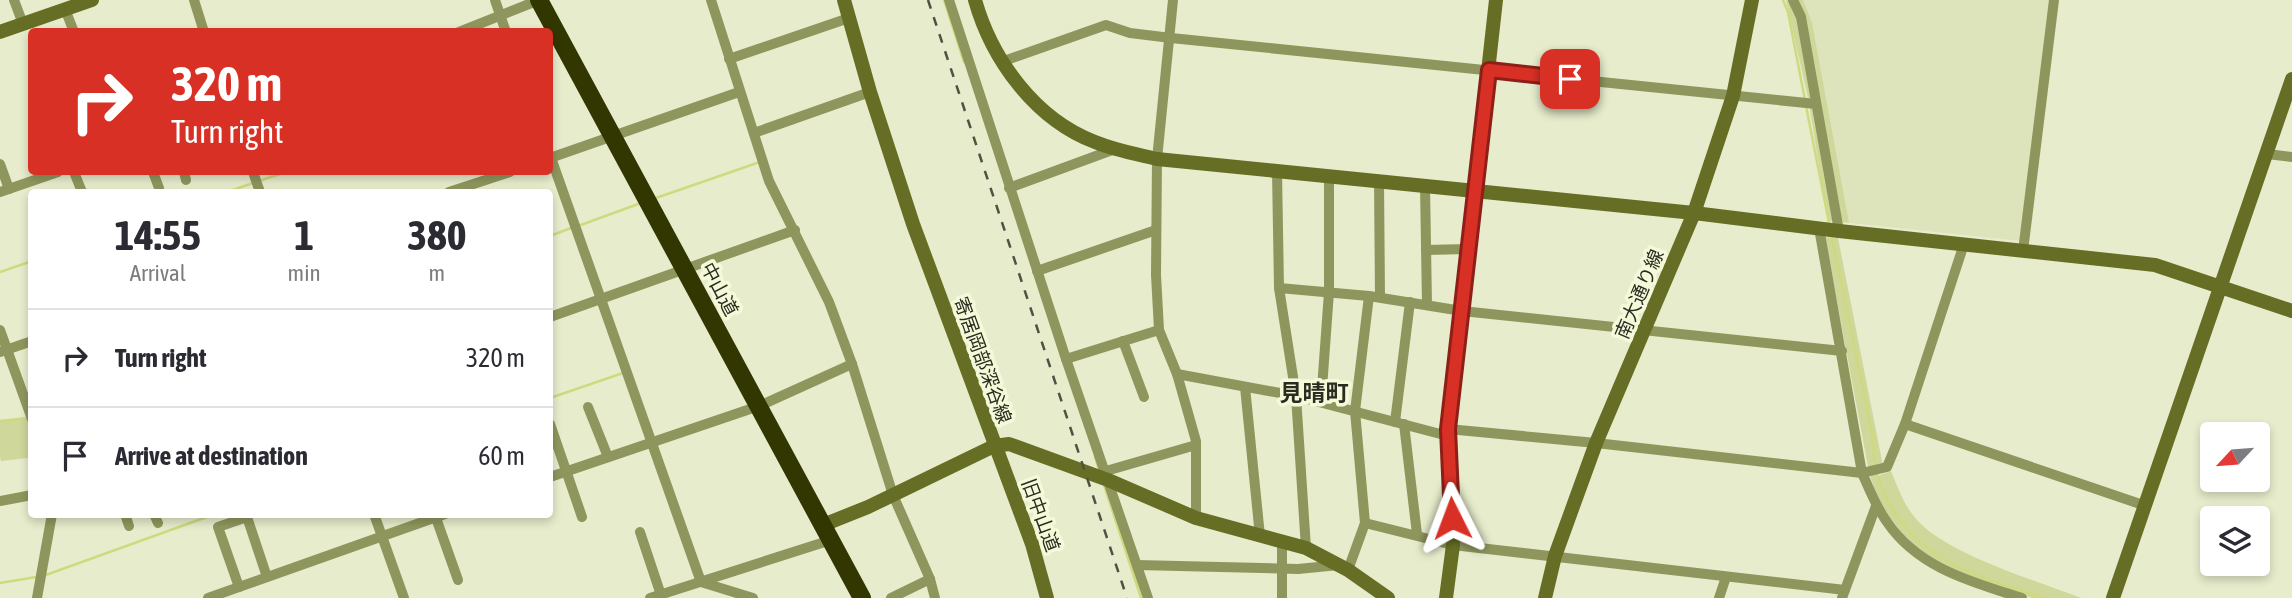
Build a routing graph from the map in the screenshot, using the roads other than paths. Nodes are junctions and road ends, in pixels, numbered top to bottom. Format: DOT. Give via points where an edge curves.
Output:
graph roads {
  1 [pos="14,0"];
  2 [pos="92,0"];
  3 [pos="194,0"];
  4 [pos="495,0"];
  5 [pos="539,0"];
  6 [pos="711,0"];
  7 [pos="844,0"];
  8 [pos="949,0"];
  9 [pos="975,0"];
  10 [pos="1173,0"];
  11 [pos="1496,0"];
  12 [pos="1752,0"];
  13 [pos="1793,0"];
  14 [pos="2054,0"];
  15 [pos="65,9"];
  16 [pos="501,17"];
  17 [pos="849,18"];
  18 [pos="23,24"];
  19 [pos="41,25"];
  20 [pos="72,28"];
  21 [pos="203,28"];
  22 [pos="469,28"];
  23 [pos="505,28"];
  24 [pos="0,32"];
  25 [pos="1171,38"];
  26 [pos="729,59"];
  27 [pos="1001,62"];
  28 [pos="1489,70"];
  29 [pos="2292,79"];
  30 [pos="739,92"];
  31 [pos="870,92"];
  32 [pos="1732,96"];
  33 [pos="1816,104"];
  34 [pos="754,133"];
  35 [pos="614,136"];
  36 [pos="1115,149"];
  37 [pos="2266,154"];
  38 [pos="553,156"];
  39 [pos="2292,157"];
  40 [pos="1157,159"];
  41 [pos="0,164"];
  42 [pos="553,166"];
  43 [pos="1277,172"];
  44 [pos="49,175"];
  45 [pos="154,175"];
  46 [pos="501,175"];
  47 [pos="1329,176"];
  48 [pos="1379,181"];
  49 [pos="1425,186"];
  50 [pos="159,188"];
  51 [pos="1009,188"];
  52 [pos="458,189"];
  53 [pos="4,190"];
  54 [pos="1474,191"];
  55 [pos="1694,213"];
  56 [pos="1819,228"];
  57 [pos="795,230"];
  58 [pos="1156,230"];
  59 [pos="1839,231"];
  60 [pos="1964,244"];
  61 [pos="1468,249"];
  62 [pos="1426,250"];
  63 [pos="2023,251"];
  64 [pos="685,268"];
  65 [pos="1037,271"];
  66 [pos="2221,287"];
  67 [pos="1279,288"];
  68 [pos="1329,292"];
  69 [pos="1369,296"];
  70 [pos="1380,297"];
  71 [pos="600,299"];
  72 [pos="1410,302"];
  73 [pos="1427,305"];
  74 [pos="1462,311"];
  75 [pos="2292,311"];
  76 [pos="553,316"];
  77 [pos="0,330"];
  78 [pos="1159,330"];
  79 [pos="1646,330"];
  80 [pos="1123,341"];
  81 [pos="28,342"];
  82 [pos="4,351"];
  83 [pos="1842,351"];
  84 [pos="1066,359"];
  85 [pos="852,364"];
  86 [pos="1177,374"];
  87 [pos="1245,387"];
  88 [pos="1296,396"];
  89 [pos="1144,397"];
  90 [pos="1321,402"];
  91 [pos="759,406"];
  92 [pos="588,407"];
  93 [pos="28,409"];
  94 [pos="1355,411"];
  95 [pos="1399,423"];
  96 [pos="1905,424"];
  97 [pos="1448,432"];
  98 [pos="553,433"];
  99 [pos="652,442"];
  100 [pos="1596,443"];
  101 [pos="1196,445"];
  102 [pos="994,446"];
  103 [pos="607,457"];
  104 [pos="566,471"];
  105 [pos="1866,473"];
  106 [pos="1107,475"];
  107 [pos="553,476"];
  108 [pos="893,495"];
  109 [pos="28,496"];
  110 [pos="0,501"];
  111 [pos="1876,506"];
  112 [pos="2146,506"];
  113 [pos="582,517"];
  114 [pos="51,518"];
  115 [pos="126,518"];
  116 [pos="244,518"];
  117 [pos="247,518"];
  118 [pos="375,518"];
  119 [pos="434,518"];
  120 [pos="441,518"];
  121 [pos="1196,518"];
  122 [pos="1366,523"];
  123 [pos="129,526"];
  124 [pos="640,532"];
  125 [pos="827,532"];
  126 [pos="1417,534"];
  127 [pos="1261,536"];
  128 [pos="382,537"];
  129 [pos="1282,541"];
  130 [pos="1453,545"];
  131 [pos="1306,548"];
  132 [pos="1555,556"];
  133 [pos="1137,565"];
  134 [pos="1344,568"];
  135 [pos="1282,569"];
  136 [pos="267,577"];
  137 [pos="1726,577"];
  138 [pos="930,579"];
  139 [pos="458,580"];
  140 [pos="701,582"];
  141 [pos="239,587"];
  142 [pos="724,593"];
  143 [pos="1372,593"];
  144 [pos="1844,594"];
  145 [pos="655,596"];
  146 [pos="211,597"];
  147 [pos="37,598"];
  148 [pos="404,598"];
  149 [pos="753,598"];
  150 [pos="862,598"];
  151 [pos="891,598"];
  152 [pos="935,598"];
  153 [pos="1047,598"];
  154 [pos="1148,598"];
  155 [pos="1282,598"];
  156 [pos="1388,598"];
  157 [pos="1446,598"];
  158 [pos="1545,598"];
  159 [pos="1719,598"];
  160 [pos="2022,598"];
  161 [pos="2113,598"];
  1 -- 18 [label="street"];
  2 -- 15 [label="street"];
  3 -- 21 [label="street"];
  4 -- 16 [label="street"];
  5 -- 16 [label="street"];
  5 -- 35 [label="highway, 中山道"];
  6 -- 26 [label="street"];
  7 -- 17 [label="street, 寄居岡部深谷線"];
  8 -- 51 [label="street"];
  9 -- 27 [label="street" via="982,26"];
  10 -- 25 [label="street"];
  11 -- 28 [label="street"];
  12 -- 32 [label="street, 南大通り線"];
  13 -- 33 [label="street" via="1801,17"];
  14 -- 63 [label="street"];
  15 -- 19 [label="street"];
  15 -- 20 [label="street"];
  16 -- 22 [label="street"];
  16 -- 23 [label="street"];
  17 -- 26 [label="street"];
  17 -- 31 [label="street, 寄居岡部深谷線"];
  18 -- 19 [label="street"];
  18 -- 24 [label="street"];
  25 -- 27 [label="street" via="1106,26"];
  25 -- 28 [label="street"];
  25 -- 40 [label="street"];
  26 -- 30 [label="street"];
  27 -- 36 [label="street" via="1040,106 1063,124"];
  28 -- 32 [label="street"];
  28 -- 54 [label="street"];
  29 -- 37 [label="street"];
  30 -- 34 [label="street"];
  30 -- 35 [label="street"];
  31 -- 34 [label="street"];
  31 -- 102 [label="street, 寄居岡部深谷線"];
  32 -- 33 [label="street"];
  32 -- 55 [label="street, 南大通り線"];
  33 -- 59 [label="street"];
  34 -- 57 [label="street" via="769,181"];
  35 -- 38 [label="street"];
  35 -- 64 [label="highway, 中山道"];
  36 -- 40 [label="street"];
  36 -- 51 [label="street"];
  37 -- 39 [label="street"];
  37 -- 66 [label="street"];
  40 -- 43 [label="street"];
  40 -- 58 [label="street"];
  41 -- 53 [label="street"];
  42 -- 71 [label="street"];
  43 -- 47 [label="street"];
  43 -- 67 [label="street"];
  44 -- 53 [label="street"];
  45 -- 50 [label="street"];
  46 -- 52 [label="street"];
  47 -- 48 [label="street"];
  47 -- 68 [label="street"];
  48 -- 49 [label="street"];
  48 -- 70 [label="street"];
  49 -- 54 [label="street"];
  49 -- 62 [label="street"];
  51 -- 65 [label="street"];
  54 -- 55 [label="street"];
  54 -- 61 [label="street"];
  55 -- 56 [label="street"];
  55 -- 79 [label="street, 南大通り線"];
  56 -- 59 [label="street"];
  56 -- 83 [label="street"];
  57 -- 64 [label="street"];
  57 -- 85 [label="street" via="830,302"];
  58 -- 65 [label="street"];
  58 -- 78 [label="street"];
  59 -- 60 [label="street"];
  60 -- 63 [label="street"];
  60 -- 96 [label="street"];
  61 -- 62 [label="street"];
  61 -- 74 [label="street"];
  62 -- 73 [label="street"];
  63 -- 66 [label="street" via="2155,265"];
  64 -- 71 [label="street"];
  64 -- 91 [label="highway, 中山道"];
  65 -- 84 [label="street"];
  66 -- 75 [label="street"];
  66 -- 112 [label="street"];
  67 -- 68 [label="street"];
  67 -- 88 [label="street"];
  68 -- 69 [label="street"];
  68 -- 90 [label="street"];
  69 -- 70 [label="street"];
  69 -- 94 [label="street"];
  70 -- 72 [label="street"];
  71 -- 76 [label="street"];
  71 -- 99 [label="street"];
  72 -- 73 [label="street"];
  72 -- 95 [label="street"];
  73 -- 74 [label="street"];
  74 -- 79 [label="street"];
  74 -- 97 [label="street"];
  77 -- 82 [label="street"];
  78 -- 80 [label="street"];
  78 -- 86 [label="street"];
  79 -- 83 [label="street"];
  79 -- 100 [label="street, 南大通り線"];
  80 -- 84 [label="street"];
  80 -- 89 [label="street"];
  81 -- 82 [label="street"];
  82 -- 93 [label="street"];
  83 -- 105 [label="street"];
  84 -- 106 [label="street"];
  85 -- 91 [label="street"];
  85 -- 108 [label="street"];
  86 -- 87 [label="street"];
  86 -- 101 [label="street"];
  87 -- 88 [label="street"];
  87 -- 127 [label="street"];
  88 -- 90 [label="street"];
  88 -- 131 [label="street"];
  90 -- 94 [label="street"];
  91 -- 99 [label="street"];
  91 -- 125 [label="highway, 中山道"];
  92 -- 103 [label="street"];
  94 -- 95 [label="street"];
  94 -- 122 [label="street"];
  95 -- 97 [label="street"];
  95 -- 126 [label="street"];
  96 -- 105 [label="street" via="1887,467"];
  96 -- 112 [label="street"];
  97 -- 100 [label="street"];
  97 -- 130 [label="street"];
  98 -- 104 [label="street"];
  99 -- 103 [label="street"];
  99 -- 140 [label="street"];
  100 -- 105 [label="street"];
  100 -- 132 [label="street, 南大通り線"];
  101 -- 106 [label="street"];
  101 -- 121 [label="street"];
  102 -- 106 [label="street, 寄居岡部深谷線" via="1020,446"];
  102 -- 108 [label="street"];
  102 -- 153 [label="street, 旧中山道" via="1032,544"];
  103 -- 104 [label="street"];
  104 -- 107 [label="street"];
  104 -- 113 [label="street"];
  105 -- 111 [label="street"];
  106 -- 121 [label="street, 寄居岡部深谷線"];
  106 -- 133 [label="street"];
  108 -- 125 [label="street"];
  108 -- 138 [label="street"];
  109 -- 110 [label="street"];
  111 -- 144 [label="street"];
  111 -- 160 [label="street" via="1907,546 1924,558 1957,578"];
  112 -- 161 [label="street"];
  114 -- 147 [label="street"];
  115 -- 123 [label="street"];
  116 -- 141 [label="street" via="218,527"];
  117 -- 136 [label="street"];
  118 -- 128 [label="street"];
  119 -- 128 [label="street"];
  120 -- 139 [label="street"];
  121 -- 127 [label="street, 寄居岡部深谷線"];
  122 -- 126 [label="street"];
  122 -- 134 [label="street"];
  124 -- 145 [label="street"];
  125 -- 140 [label="street"];
  125 -- 150 [label="highway, 中山道"];
  126 -- 130 [label="street"];
  127 -- 129 [label="street, 寄居岡部深谷線"];
  128 -- 136 [label="street"];
  128 -- 148 [label="street"];
  129 -- 131 [label="street, 寄居岡部深谷線"];
  129 -- 135 [label="street"];
  130 -- 132 [label="street"];
  130 -- 157 [label="street"];
  131 -- 134 [label="street, 寄居岡部深谷線"];
  132 -- 137 [label="street"];
  132 -- 158 [label="street, 南大通り線"];
  133 -- 135 [label="street"];
  133 -- 154 [label="street"];
  134 -- 135 [label="street"];
  134 -- 143 [label="street, 寄居岡部深谷線"];
  135 -- 155 [label="street"];
  136 -- 141 [label="street"];
  137 -- 144 [label="street"];
  137 -- 159 [label="street"];
  138 -- 151 [label="street"];
  138 -- 152 [label="street"];
  140 -- 142 [label="street"];
  140 -- 145 [label="street"];
  141 -- 146 [label="street"];
  142 -- 149 [label="street"];
  143 -- 156 [label="street, 寄居岡部深谷線"];
}
